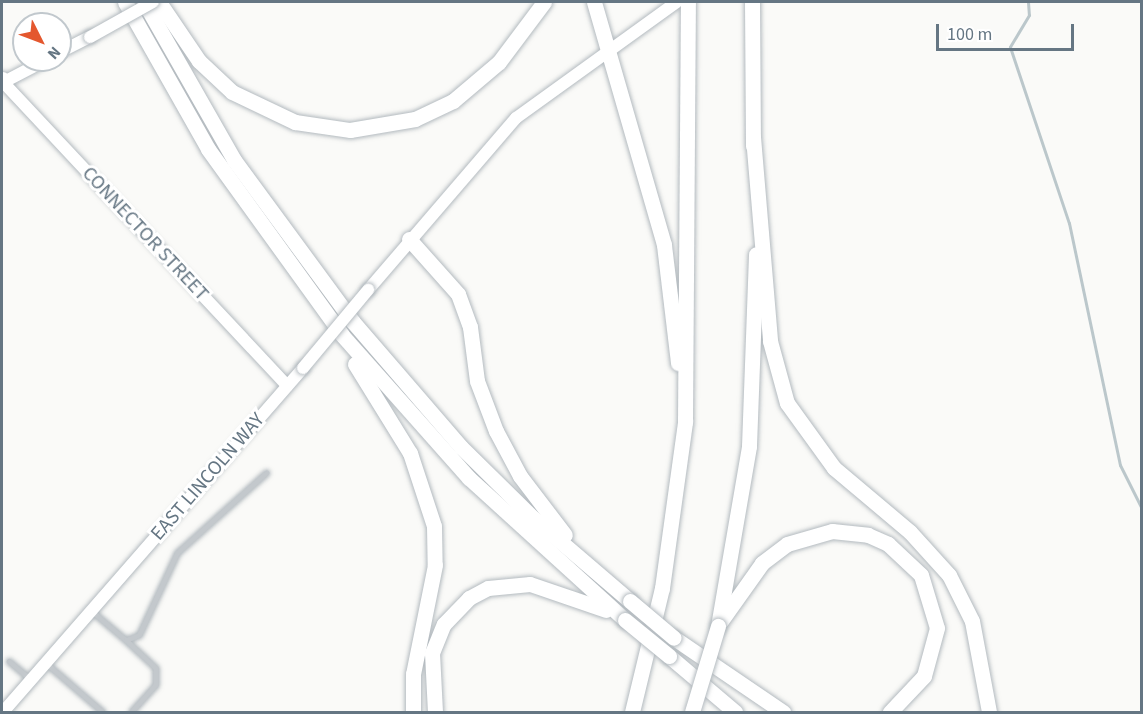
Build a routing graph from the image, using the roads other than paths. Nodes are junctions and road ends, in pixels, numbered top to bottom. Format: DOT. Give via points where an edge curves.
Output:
graph roads {
  1 [pos="125,2"];
  2 [pos="144,2"];
  3 [pos="153,2"];
  4 [pos="159,2"];
  5 [pos="544,2"];
  6 [pos="594,2"];
  7 [pos="676,2"];
  8 [pos="688,2"];
  9 [pos="752,2"];
  10 [pos="72,46"];
  11 [pos="605,49"];
  12 [pos="21,72"];
  13 [pos="2,81"];
  14 [pos="753,137"];
  15 [pos="208,149"];
  16 [pos="409,239"];
  17 [pos="287,386"];
  18 [pos="681,458"];
  19 [pos="266,473"];
  20 [pos="614,588"];
  21 [pos="91,610"];
  22 [pos="623,618"];
  23 [pos="718,626"];
  24 [pos="674,638"];
  25 [pos="126,640"];
  26 [pos="9,661"];
  27 [pos="45,663"];
  28 [pos="644,675"];
  29 [pos="32,679"];
  30 [pos="730,709"];
  31 [pos="3,712"];
  32 [pos="103,712"];
  33 [pos="132,712"];
  34 [pos="413,712"];
  35 [pos="435,712"];
  36 [pos="622,712"];
  37 [pos="632,712"];
  38 [pos="692,712"];
  39 [pos="761,712"];
  40 [pos="783,712"];
  41 [pos="890,712"];
  42 [pos="989,712"];
  1 -- 15 [label="highway"];
  2 -- 20 [label="highway" via="229,151 330,293 461,447"];
  3 -- 10 [label="main road, bridge"];
  4 -- 5 [label="highway" via="199,61 232,92 295,122 350,130 416,119 453,101 500,62"];
  6 -- 11 [label="highway"];
  7 -- 11 [label="main road, EAST LINCOLN WAY"];
  8 -- 18 [label="highway" via="690,254"];
  9 -- 14 [label="highway"];
  11 -- 16 [label="main road, EAST LINCOLN WAY" via="516,118"];
  11 -- 18 [label="highway" via="664,245 676,337"];
  12 -- 13 [label="main road"];
  13 -- 17 [label="main road, CONNECTOR STREET"];
  14 -- 23 [label="highway" via="751,426"];
  14 -- 42 [label="highway" via="770,341 787,403 834,468 910,532 949,575 972,621"];
  15 -- 22 [label="highway" via="304,287 403,407 469,478"];
  15 -- 34 [label="highway" via="238,207 377,396 428,496 435,566 412,674"];
  16 -- 17 [label="main road, EAST LINCOLN WAY, bridge"];
  16 -- 20 [label="highway" via="442,270 464,306 480,389 511,461 555,524"];
  17 -- 21 [label="main road, EAST LINCOLN WAY"];
  18 -- 28 [label="highway"];
  19 -- 25 [label="lane" via="177,553 151,615 139,635"];
  20 -- 24 [label="highway, bridge"];
  21 -- 25 [label="lane"];
  21 -- 27 [label="main road, EAST LINCOLN WAY"];
  22 -- 30 [label="highway, bridge"];
  22 -- 35 [label="highway" via="543,585 510,584 480,592 450,615 434,645 430,684"];
  23 -- 38 [label="highway, bridge"];
  23 -- 41 [label="highway" via="753,574 787,544 831,531 878,539 915,566 931,594 936,620 936,647 924,676"];
  24 -- 39 [label="highway"];
  24 -- 40 [label="highway"];
  25 -- 33 [label="lane" via="156,668 156,685"];
  26 -- 29 [label="lane"];
  27 -- 29 [label="main road, EAST LINCOLN WAY"];
  27 -- 32 [label="lane"];
  28 -- 36 [label="highway"];
  28 -- 37 [label="highway"];
  29 -- 31 [label="main road, EAST LINCOLN WAY"];
}
